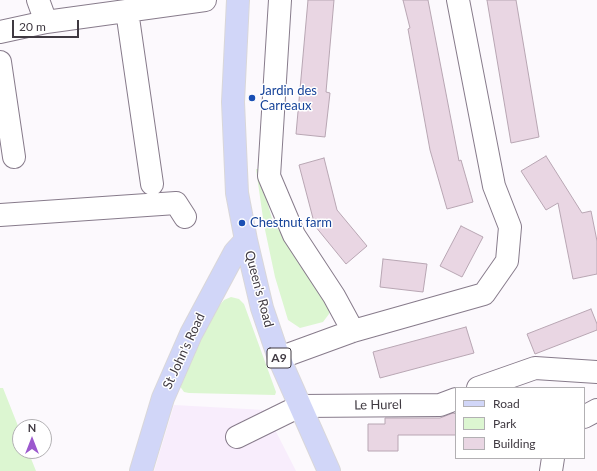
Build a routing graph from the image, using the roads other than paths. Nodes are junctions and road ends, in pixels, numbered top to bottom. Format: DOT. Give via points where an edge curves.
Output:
graph roads {
  1 [pos="38,0"];
  2 [pos="205,0"];
  3 [pos="238,0"];
  4 [pos="280,0"];
  5 [pos="458,0"];
  6 [pos="140,6"];
  7 [pos="46,22"];
  8 [pos="0,32"];
  9 [pos="0,62"];
  10 [pos="14,157"];
  11 [pos="152,184"];
  12 [pos="0,215"];
  13 [pos="185,217"];
  14 [pos="246,240"];
  15 [pos="353,331"];
  16 [pos="279,358"];
  17 [pos="597,372"];
  18 [pos="481,387"];
  19 [pos="455,399"];
  20 [pos="300,406"];
  21 [pos="597,410"];
  22 [pos="585,416"];
  23 [pos="237,437"];
  24 [pos="553,459"];
  25 [pos="141,471"];
  26 [pos="329,471"];
  27 [pos="551,471"];
  1 -- 7 [label="street"];
  2 -- 6 [label="street"];
  3 -- 14 [label="main road, A9" via="233,102 237,193"];
  4 -- 15 [label="street" via="269,176 294,235 334,296"];
  5 -- 15 [label="street" via="494,186 510,227 507,261 484,294"];
  6 -- 7 [label="street"];
  6 -- 11 [label="street"];
  7 -- 8 [label="street"];
  9 -- 10 [label="street"];
  12 -- 13 [label="street" via="176,203"];
  14 -- 16 [label="main road, Queen's Road / A9" via="262,308"];
  14 -- 25 [label="main road, St John's Road" via="235,252 191,334 163,398"];
  15 -- 16 [label="street"];
  16 -- 20 [label="main road, Queen's Road / A9"];
  17 -- 18 [label="street" via="535,368"];
  19 -- 20 [label="street, Le Hurel" via="440,405"];
  20 -- 23 [label="street"];
  20 -- 26 [label="main road, Queen's Road / A9"];
  21 -- 22 [label="street"];
  24 -- 27 [label="street"];
}
